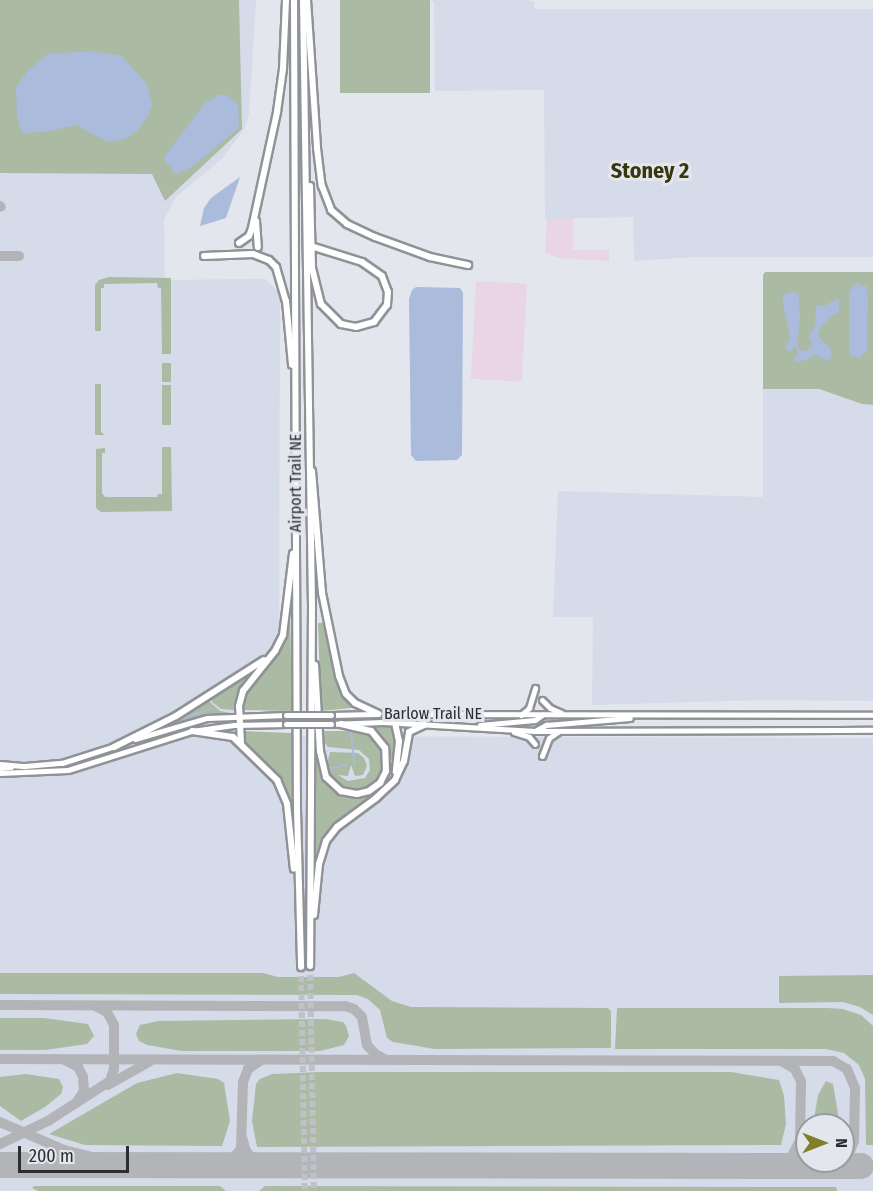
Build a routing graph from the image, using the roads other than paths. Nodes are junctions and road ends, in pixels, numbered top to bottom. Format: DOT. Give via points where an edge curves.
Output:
graph roads {
  1 [pos="286,0"];
  2 [pos="294,0"];
  3 [pos="305,0"];
  4 [pos="305,141"];
  5 [pos="256,208"];
  6 [pos="239,243"];
  7 [pos="258,247"];
  8 [pos="314,247"];
  9 [pos="204,256"];
  10 [pos="468,265"];
  11 [pos="296,401"];
  12 [pos="308,438"];
  13 [pos="297,499"];
  14 [pos="312,604"];
  15 [pos="270,657"];
  16 [pos="535,688"];
  17 [pos="542,700"];
  18 [pos="379,714"];
  19 [pos="387,714"];
  20 [pos="520,715"];
  21 [pos="542,715"];
  22 [pos="568,715"];
  23 [pos="659,715"];
  24 [pos="873,715"];
  25 [pos="239,716"];
  26 [pos="395,723"];
  27 [pos="341,724"];
  28 [pos="239,725"];
  29 [pos="424,725"];
  30 [pos="472,726"];
  31 [pos="507,729"];
  32 [pos="192,730"];
  33 [pos="873,730"];
  34 [pos="535,731"];
  35 [pos="559,731"];
  36 [pos="241,743"];
  37 [pos="535,744"];
  38 [pos="114,747"];
  39 [pos="542,756"];
  40 [pos="0,764"];
  41 [pos="25,766"];
  42 [pos="0,768"];
  43 [pos="0,774"];
  44 [pos="389,786"];
  45 [pos="298,884"];
  46 [pos="310,951"];
  47 [pos="310,966"];
  48 [pos="301,967"];
  1 -- 5 [label="highway" via="281,89"];
  2 -- 11 [label="highway, Airport Trail NE"];
  3 -- 4 [label="highway, Airport Trail NE"];
  3 -- 10 [label="highway" via="317,148 322,186 331,210 347,224 375,237 430,257"];
  4 -- 8 [label="highway" via="312,268 318,295 341,324 356,327 374,322 385,310 388,299 382,276 362,262"];
  4 -- 12 [label="highway, Airport Trail NE"];
  5 -- 6 [label="highway" via="251,232"];
  5 -- 7 [label="highway"];
  9 -- 11 [label="highway" via="253,254 276,267 286,301"];
  11 -- 13 [label="highway, Airport Trail NE"];
  12 -- 14 [label="highway, Airport Trail NE"];
  12 -- 18 [label="highway" via="322,593 339,675 346,694 355,703"];
  13 -- 15 [label="highway" via="287,619 281,641"];
  13 -- 45 [label="highway, Airport Trail NE"];
  14 -- 27 [label="highway" via="324,770 330,783 341,791 369,791 380,783 386,771 385,748 371,731"];
  14 -- 46 [label="highway, Airport Trail NE"];
  15 -- 25 [label="highway" via="243,691"];
  15 -- 38 [label="highway" via="176,716"];
  16 -- 20 [label="main road" via="528,708"];
  17 -- 22 [label="main road"];
  18 -- 19 [label="main road, Barlow Trail NE"];
  18 -- 25 [label="main road, Barlow Trail NE, bridge"];
  19 -- 20 [label="main road, Barlow Trail NE"];
  19 -- 26 [label="highway"];
  20 -- 21 [label="main road, Barlow Trail NE"];
  21 -- 22 [label="main road, Barlow Trail NE"];
  21 -- 30 [label="main road" via="534,720"];
  22 -- 23 [label="main road, Barlow Trail NE"];
  23 -- 24 [label="main road, Barlow Trail NE"];
  23 -- 34 [label="main road" via="546,725"];
  25 -- 28 [label="highway"];
  25 -- 38 [label="main road, Barlow Trail NE" via="184,723"];
  26 -- 27 [label="main road, Barlow Trail NE"];
  26 -- 29 [label="main road, Barlow Trail NE"];
  26 -- 44 [label="highway" via="399,755"];
  27 -- 28 [label="main road, Barlow Trail NE, bridge"];
  28 -- 32 [label="main road, Barlow Trail NE"];
  28 -- 36 [label="highway"];
  29 -- 30 [label="main road, Barlow Trail NE"];
  29 -- 44 [label="highway" via="409,732 402,767"];
  30 -- 31 [label="main road, Barlow Trail NE"];
  31 -- 34 [label="main road, Barlow Trail NE"];
  31 -- 37 [label="main road" via="530,737"];
  32 -- 36 [label="highway" via="228,736"];
  32 -- 43 [label="main road, Barlow Trail NE" via="68,770"];
  33 -- 35 [label="main road, Barlow Trail NE"];
  34 -- 35 [label="main road, Barlow Trail NE"];
  35 -- 39 [label="main road" via="549,738"];
  36 -- 45 [label="highway" via="283,789"];
  38 -- 41 [label="main road, Barlow Trail NE" via="62,763"];
  40 -- 41 [label="main road, Barlow Trail NE"];
  41 -- 42 [label="main road"];
  44 -- 46 [label="highway" via="337,827 326,842 317,871"];
  45 -- 48 [label="highway, Airport Trail NE"];
  46 -- 47 [label="highway, Airport Trail NE"];
}
